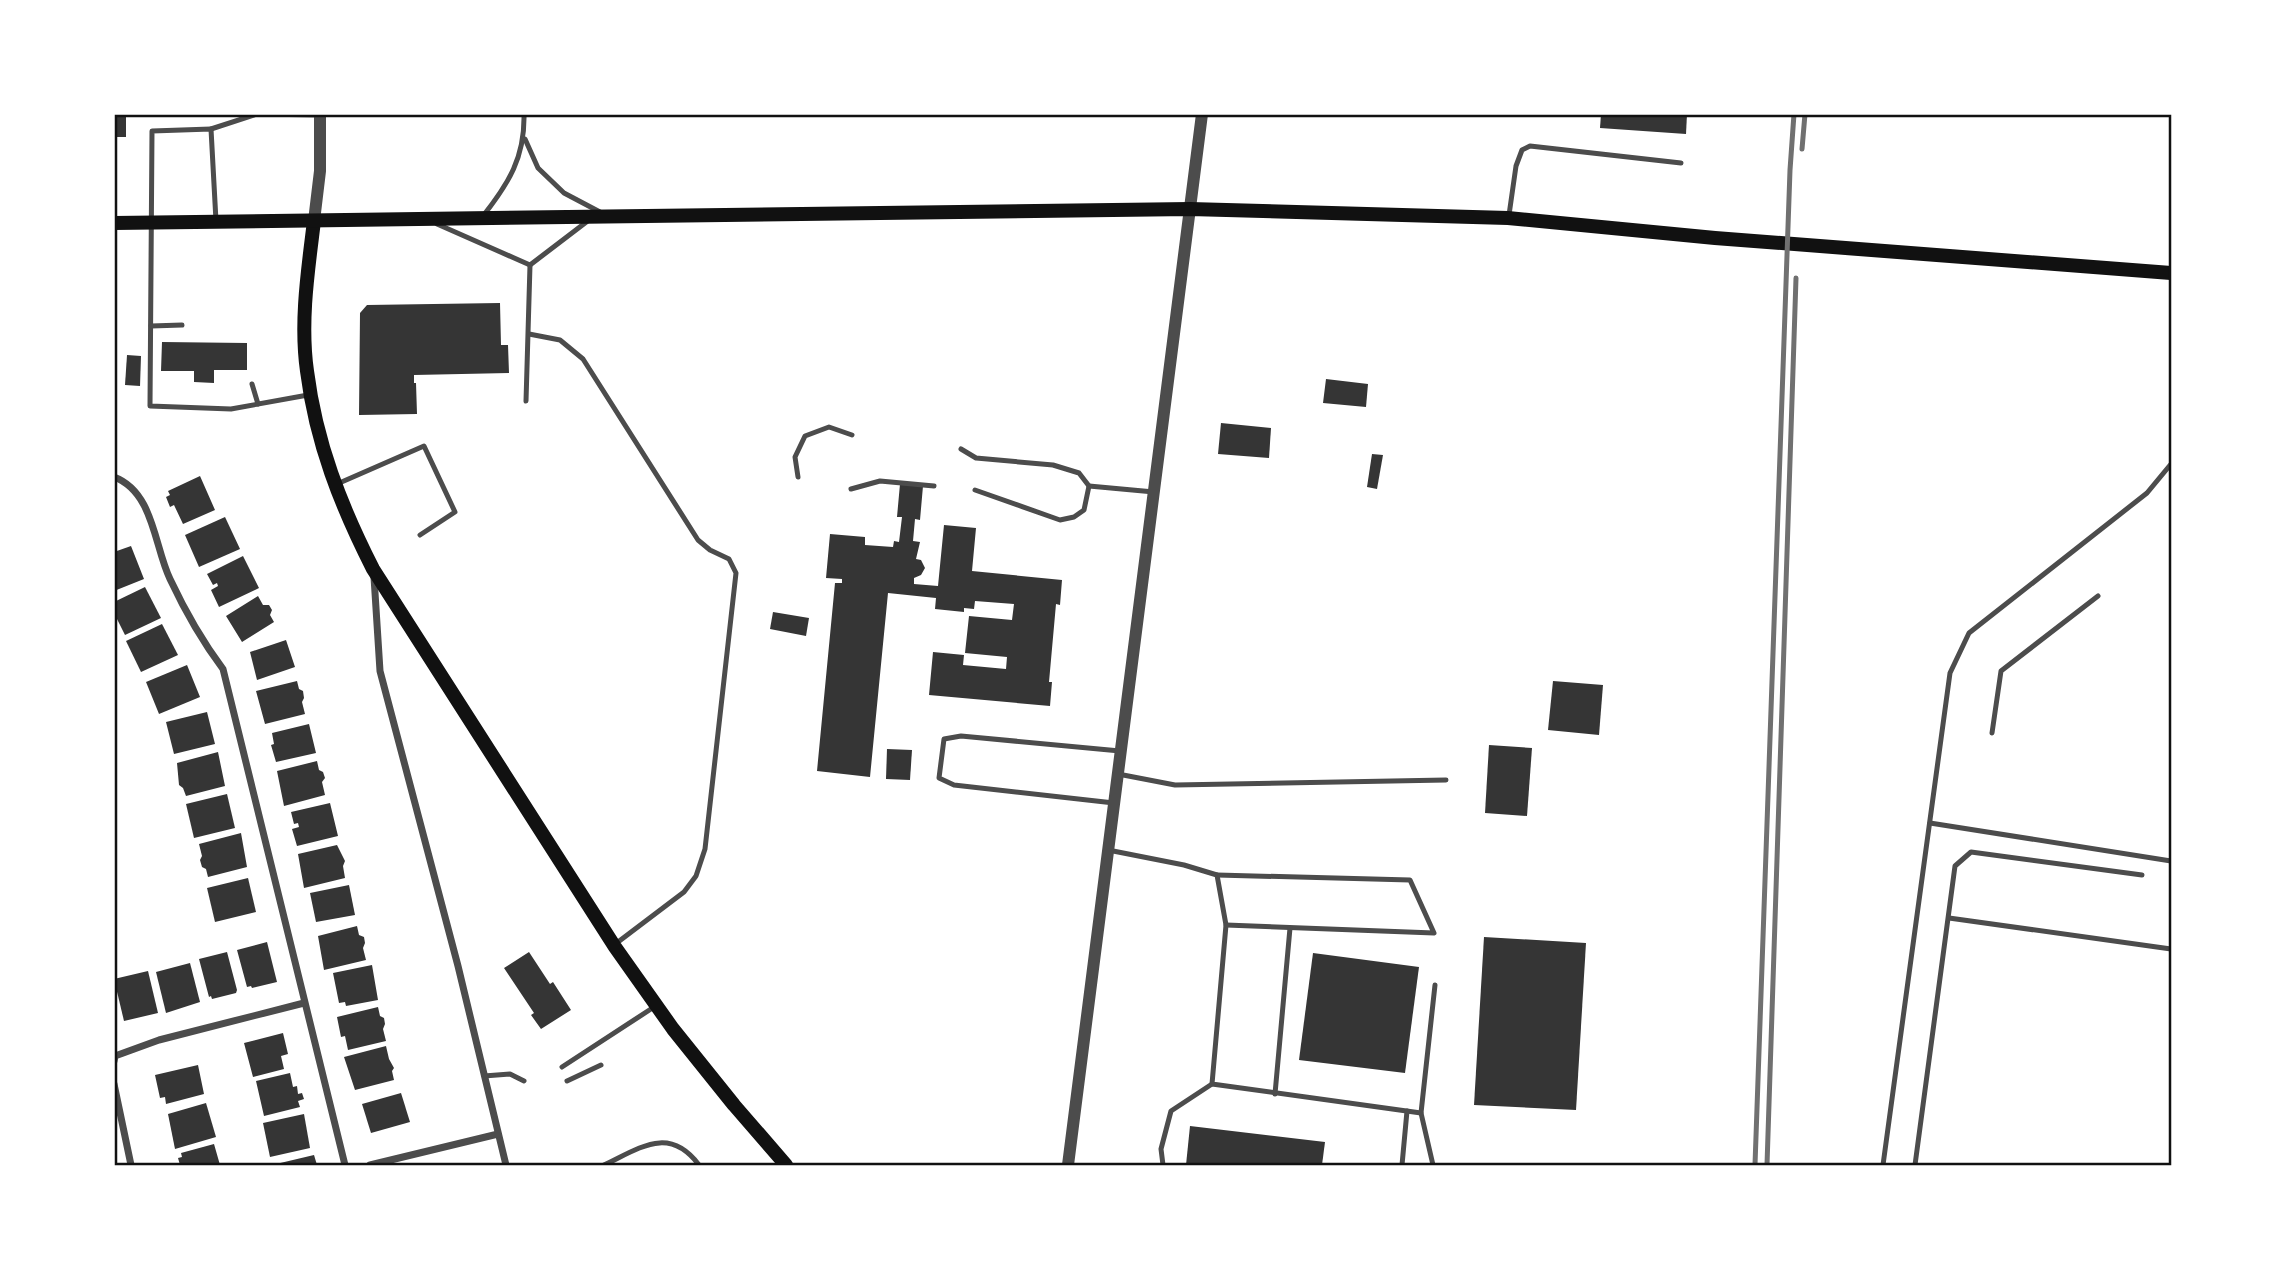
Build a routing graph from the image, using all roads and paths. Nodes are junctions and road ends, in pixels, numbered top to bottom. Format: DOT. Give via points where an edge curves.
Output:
graph roads {
  1 [pos="257,114"];
  2 [pos="320,114"];
  3 [pos="524,114"];
  4 [pos="1202,114"];
  5 [pos="211,129"];
  6 [pos="525,139"];
  7 [pos="1681,163"];
  8 [pos="1190,209"];
  9 [pos="601,217"];
  10 [pos="481,218"];
  11 [pos="1508,218"];
  12 [pos="427,219"];
  13 [pos="314,221"];
  14 [pos="216,222"];
  15 [pos="114,223"];
  16 [pos="153,223"];
  17 [pos="530,265"];
  18 [pos="2171,273"];
  19 [pos="182,325"];
  20 [pos="151,326"];
  21 [pos="529,334"];
  22 [pos="251,384"];
  23 [pos="311,395"];
  24 [pos="526,401"];
  25 [pos="258,404"];
  26 [pos="852,435"];
  27 [pos="961,449"];
  28 [pos="2171,464"];
  29 [pos="114,477"];
  30 [pos="798,477"];
  31 [pos="334,485"];
  32 [pos="934,486"];
  33 [pos="1089,486"];
  34 [pos="851,489"];
  35 [pos="975,490"];
  36 [pos="1154,492"];
  37 [pos="420,535"];
  38 [pos="373,569"];
  39 [pos="2098,596"];
  40 [pos="1993,733"];
  41 [pos="1121,751"];
  42 [pos="1118,774"];
  43 [pos="1447,780"];
  44 [pos="1114,803"];
  45 [pos="1930,823"];
  46 [pos="1108,850"];
  47 [pos="2171,861"];
  48 [pos="1217,875"];
  49 [pos="2142,875"];
  50 [pos="1949,918"];
  51 [pos="1226,925"];
  52 [pos="1290,928"];
  53 [pos="614,945"];
  54 [pos="2171,949"];
  55 [pos="1435,985"];
  56 [pos="304,1003"];
  57 [pos="657,1006"];
  58 [pos="114,1061"];
  59 [pos="601,1065"];
  60 [pos="562,1067"];
  61 [pos="484,1076"];
  62 [pos="524,1081"];
  63 [pos="567,1081"];
  64 [pos="114,1084"];
  65 [pos="1212,1084"];
  66 [pos="1275,1094"];
  67 [pos="1407,1111"];
  68 [pos="1421,1113"];
  69 [pos="498,1133"];
  70 [pos="131,1165"];
  71 [pos="345,1165"];
  72 [pos="370,1165"];
  73 [pos="506,1165"];
  74 [pos="604,1165"];
  75 [pos="699,1165"];
  76 [pos="786,1165"];
  77 [pos="1068,1165"];
  78 [pos="1163,1165"];
  79 [pos="1402,1165"];
  80 [pos="1433,1165"];
  81 [pos="1883,1165"];
  82 [pos="1915,1165"];
  1 -- 2 [label="lane"];
  1 -- 5 [label="lane"];
  2 -- 13 [label="street"];
  3 -- 6 [label="lane"];
  4 -- 8 [label="street"];
  5 -- 14 [label="lane"];
  5 -- 16 [label="lane" via="152,131"];
  6 -- 9 [label="lane" via="538,168 564,193"];
  6 -- 10 [label="lane" via="507,186"];
  7 -- 11 [label="lane" via="1530,146 1522,150 1516,166"];
  8 -- 9 [label="main road"];
  8 -- 11 [label="main road"];
  8 -- 36 [label="street"];
  9 -- 10 [label="main road"];
  9 -- 17 [label="lane"];
  10 -- 12 [label="main road"];
  11 -- 18 [label="main road"];
  12 -- 13 [label="main road"];
  12 -- 17 [label="lane"];
  13 -- 14 [label="main road"];
  13 -- 23 [label="main road" via="305,323"];
  14 -- 16 [label="main road"];
  15 -- 16 [label="main road"];
  16 -- 20 [label="lane"];
  17 -- 21 [label="lane"];
  19 -- 20 [label="lane"];
  20 -- 25 [label="lane" via="150,405 231,409"];
  21 -- 24 [label="lane"];
  21 -- 53 [label="lane" via="560,340 583,359 698,540 729,558 736,573 705,849 696,876 684,892"];
  22 -- 25 [label="lane"];
  23 -- 25 [label="lane"];
  23 -- 31 [label="main road"];
  26 -- 30 [label="lane" via="829,427 805,436 794,457"];
  27 -- 33 [label="lane" via="976,458 1053,465 1079,473"];
  28 -- 45 [label="lane" via="2147,494 1969,633 1950,673"];
  29 -- 56 [label="street" via="136,492 145,507 168,575 190,620 223,669"];
  31 -- 37 [label="lane" via="424,446 455,512"];
  31 -- 38 [label="main road"];
  32 -- 34 [label="lane" via="880,481"];
  33 -- 35 [label="lane" via="1084,510 1060,520"];
  33 -- 36 [label="lane"];
  36 -- 41 [label="street"];
  38 -- 53 [label="main road"];
  38 -- 61 [label="street" via="380,671"];
  39 -- 40 [label="lane" via="2001,671"];
  41 -- 42 [label="street"];
  41 -- 44 [label="lane" via="961,736 944,739 939,778 954,785"];
  42 -- 43 [label="lane" via="1175,785"];
  42 -- 44 [label="street"];
  44 -- 46 [label="street"];
  45 -- 47 [label="lane"];
  45 -- 81 [label="lane"];
  46 -- 48 [label="lane"];
  46 -- 77 [label="street"];
  48 -- 51 [label="lane"];
  48 -- 52 [label="lane" via="1410,880 1434,933"];
  49 -- 50 [label="lane" via="1971,852 1955,866"];
  50 -- 54 [label="lane"];
  50 -- 82 [label="lane"];
  51 -- 52 [label="lane"];
  51 -- 65 [label="lane"];
  52 -- 66 [label="lane"];
  53 -- 57 [label="main road"];
  55 -- 68 [label="lane"];
  56 -- 58 [label="street" via="159,1040 116,1056"];
  56 -- 71 [label="street"];
  57 -- 60 [label="lane"];
  57 -- 76 [label="main road"];
  59 -- 63 [label="lane"];
  61 -- 62 [label="lane" via="510,1074"];
  61 -- 69 [label="street"];
  64 -- 70 [label="street"];
  65 -- 66 [label="lane"];
  65 -- 78 [label="lane" via="1171,1111 1161,1149"];
  66 -- 67 [label="lane"];
  67 -- 68 [label="lane"];
  67 -- 79 [label="lane"];
  68 -- 80 [label="lane"];
  69 -- 72 [label="street"];
  69 -- 73 [label="street"];
  74 -- 75 [label="lane" via="662,1142 676,1144"];
}
